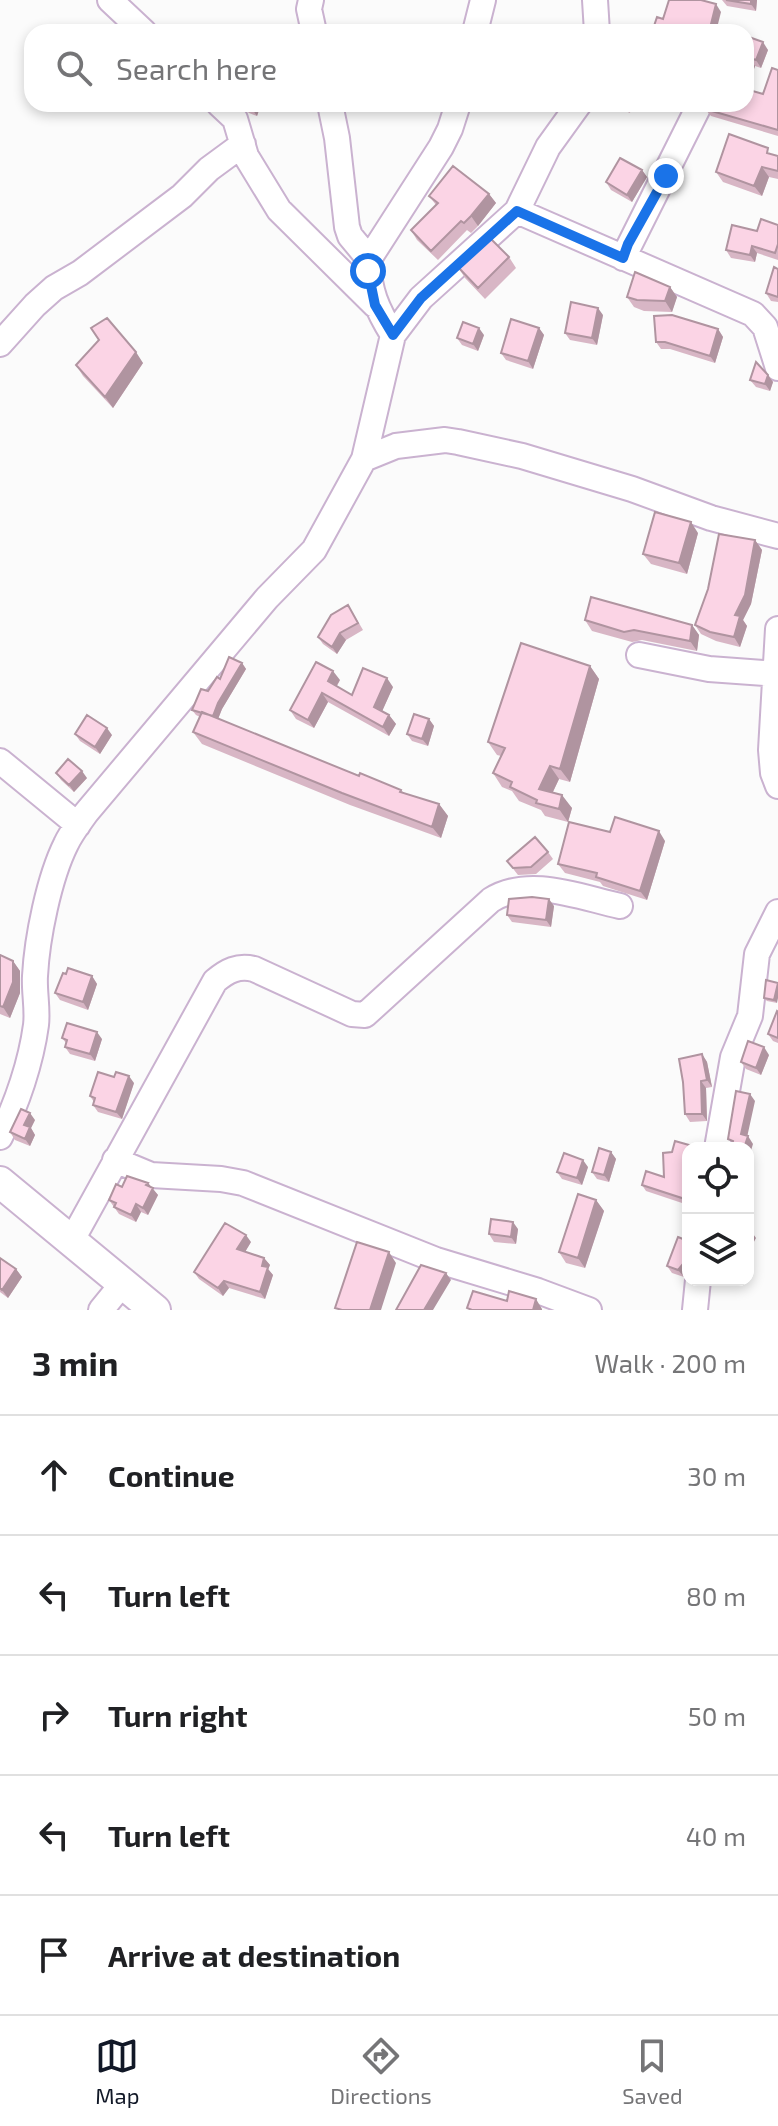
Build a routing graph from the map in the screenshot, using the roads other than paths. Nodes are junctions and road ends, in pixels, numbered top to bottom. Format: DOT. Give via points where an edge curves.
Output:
graph roads {
  1 [pos="110,0"];
  2 [pos="311,0"];
  3 [pos="483,0"];
  4 [pos="595,0"];
  5 [pos="136,24"];
  6 [pos="312,24"];
  7 [pos="477,24"];
  8 [pos="598,24"];
  9 [pos="228,112"];
  10 [pos="332,112"];
  11 [pos="455,112"];
  12 [pos="573,112"];
  13 [pos="696,112"];
  14 [pos="243,144"];
  15 [pos="517,211"];
  16 [pos="623,258"];
  17 [pos="369,259"];
  18 [pos="375,305"];
  19 [pos="393,335"];
  20 [pos="0,344"];
  21 [pos="778,368"];
  22 [pos="364,459"];
  23 [pos="778,536"];
  24 [pos="778,629"];
  25 [pos="639,655"];
  26 [pos="777,674"];
  27 [pos="0,761"];
  28 [pos="778,786"];
  29 [pos="78,825"];
  30 [pos="620,906"];
  31 [pos="778,912"];
  32 [pos="0,1137"];
  33 [pos="718,1142"];
  34 [pos="115,1160"];
  35 [pos="3,1190"];
  36 [pos="72,1240"];
  37 [pos="123,1283"];
  38 [pos="697,1286"];
  39 [pos="578,1308"];
  40 [pos="101,1310"];
  41 [pos="155,1310"];
  42 [pos="695,1310"];
  1 -- 5 [label="street"];
  2 -- 6 [label="street"];
  3 -- 7 [label="street"];
  4 -- 8 [label="street"];
  9 -- 14 [label="street"];
  10 -- 17 [label="street" via="347,227"];
  11 -- 17 [label="street" via="441,147"];
  12 -- 15 [label="street" via="548,147"];
  13 -- 16 [label="street"];
  14 -- 18 [label="street" via="279,210"];
  14 -- 20 [label="street" via="182,196 54,288"];
  15 -- 16 [label="street"];
  15 -- 19 [label="street" via="421,298"];
  16 -- 21 [label="street" via="753,314 765,327"];
  17 -- 18 [label="street"];
  18 -- 19 [label="street"];
  19 -- 22 [label="street"];
  22 -- 23 [label="street" via="396,446 458,442 522,456"];
  22 -- 29 [label="street" via="314,550 267,598"];
  24 -- 26 [label="street"];
  25 -- 26 [label="street" via="709,669"];
  26 -- 28 [label="street" via="771,750"];
  27 -- 29 [label="street"];
  29 -- 32 [label="street" via="54,871 35,976 32,1045"];
  30 -- 34 [label="street" via="533,888 502,893 365,1015 352,1014 254,969 227,971 215,981"];
  31 -- 33 [label="street" via="757,954 750,1016 733,1057"];
  34 -- 36 [label="street"];
  34 -- 39 [label="street" via="151,1175 243,1183 436,1260"];
  35 -- 36 [label="main road"];
  36 -- 37 [label="main road"];
  37 -- 40 [label="street"];
  37 -- 41 [label="main road"];
  38 -- 42 [label="street"];
}
